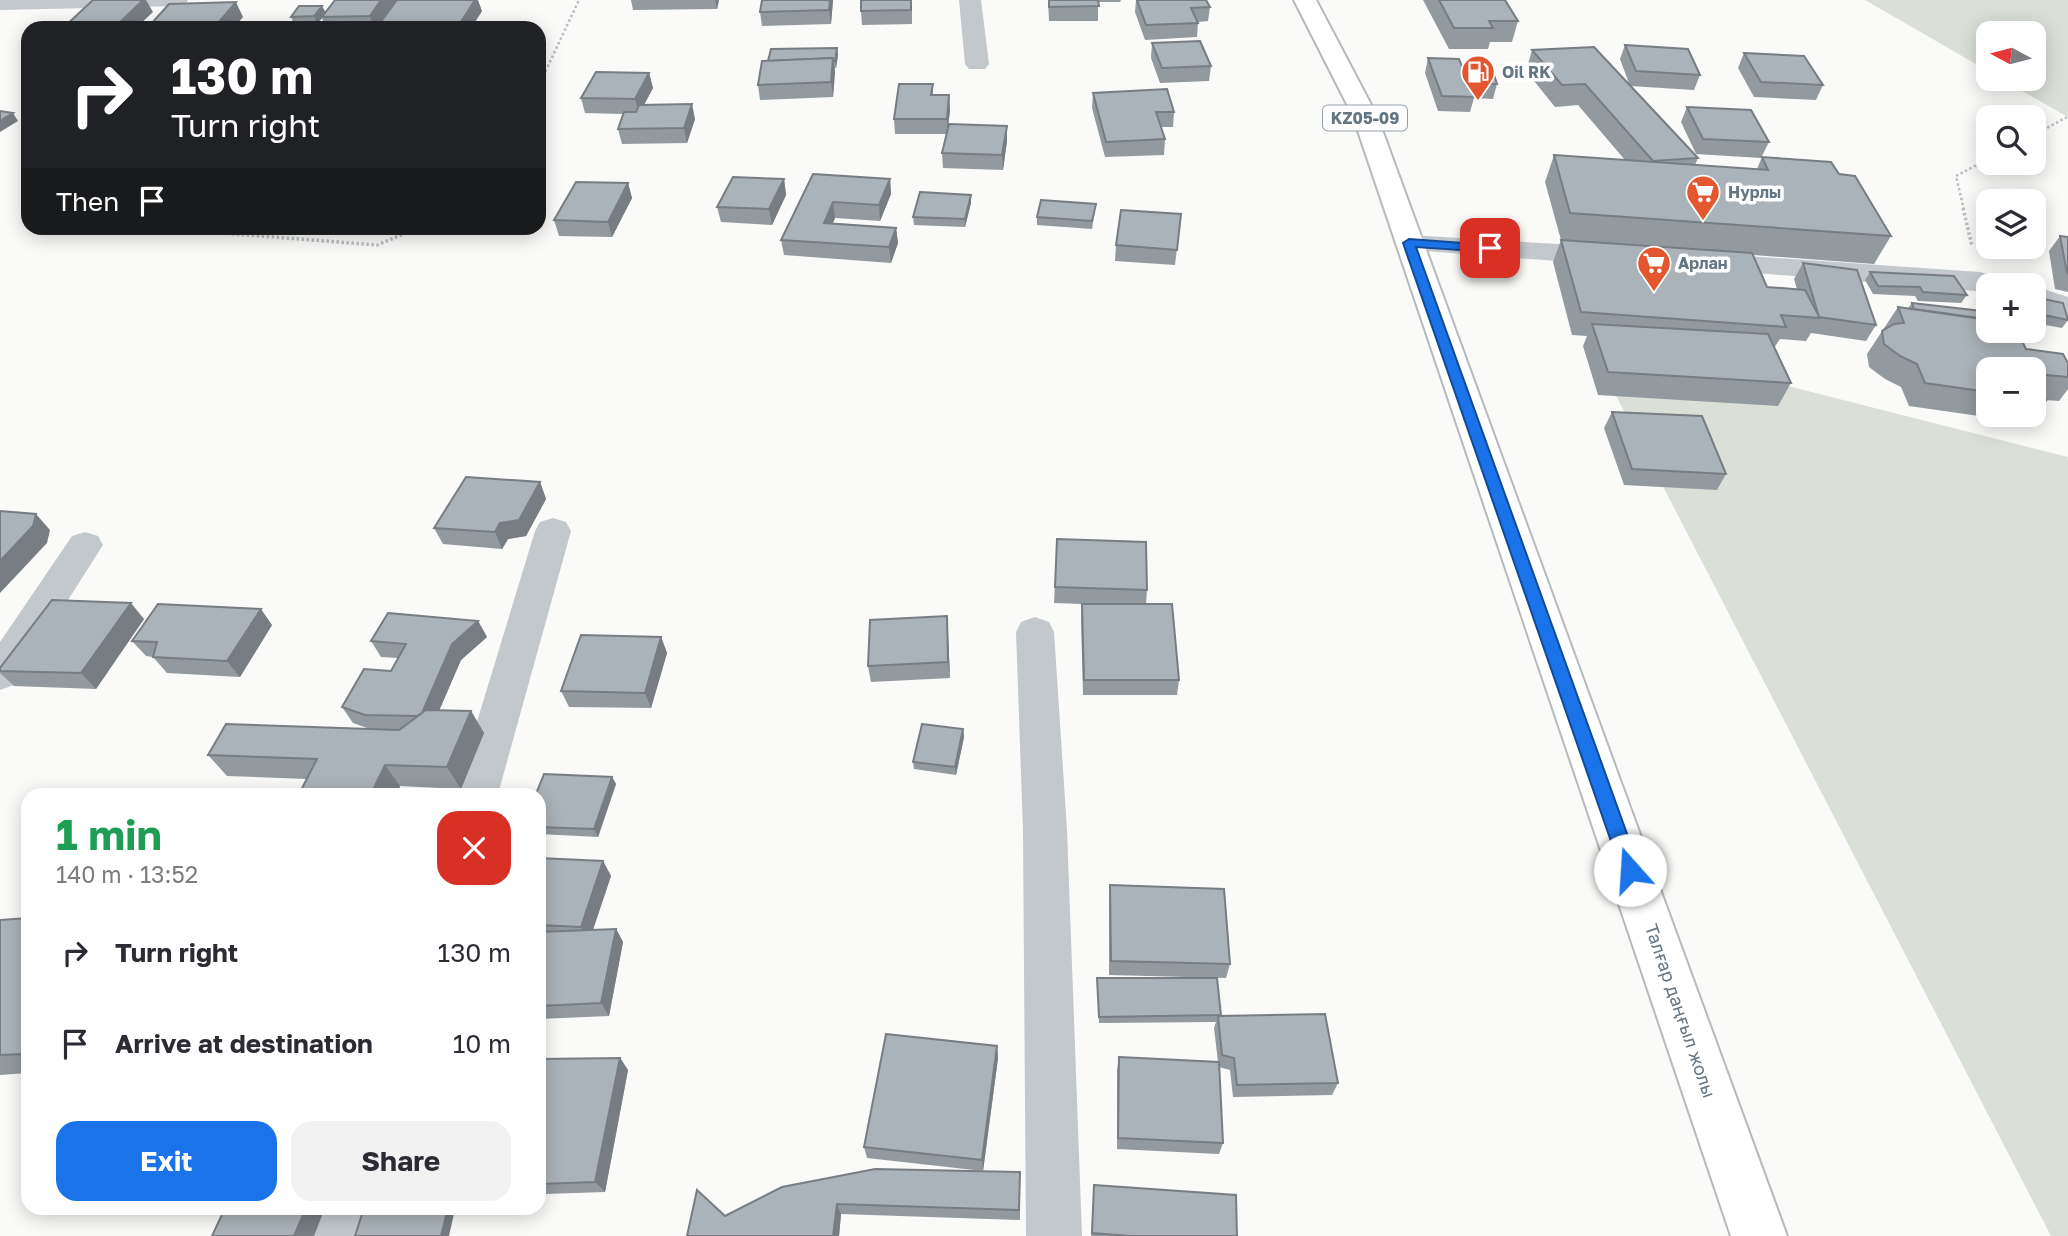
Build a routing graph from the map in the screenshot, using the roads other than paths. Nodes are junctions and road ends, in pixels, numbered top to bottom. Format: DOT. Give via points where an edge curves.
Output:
graph roads {
  1 [pos="177,0"];
  2 [pos="970,0"];
  3 [pos="1305,0"];
  4 [pos="0,4"];
  5 [pos="977,64"];
  6 [pos="1409,243"];
  7 [pos="1632,258"];
  8 [pos="1674,260"];
  9 [pos="1976,282"];
  10 [pos="2046,299"];
  11 [pos="2068,307"];
  12 [pos="553,530"];
  13 [pos="85,545"];
  14 [pos="1035,632"];
  15 [pos="0,674"];
  16 [pos="478,788"];
  17 [pos="346,1215"];
  18 [pos="340,1236"];
  19 [pos="1054,1236"];
  20 [pos="1759,1236"];
  1 -- 4 [label="street"];
  2 -- 5 [label="street"];
  3 -- 6 [label="main road, Талғар даңғыл жолы / KZ05-09" via="1365,116"];
  6 -- 7 [label="street"];
  6 -- 20 [label="main road, Талғар даңғыл жолы / KZ05-09"];
  8 -- 9 [label="street"];
  10 -- 11 [label="street"];
  12 -- 16 [label="street"];
  13 -- 15 [label="street"];
  14 -- 19 [label="street" via="1045,830"];
  17 -- 18 [label="street"];
}
